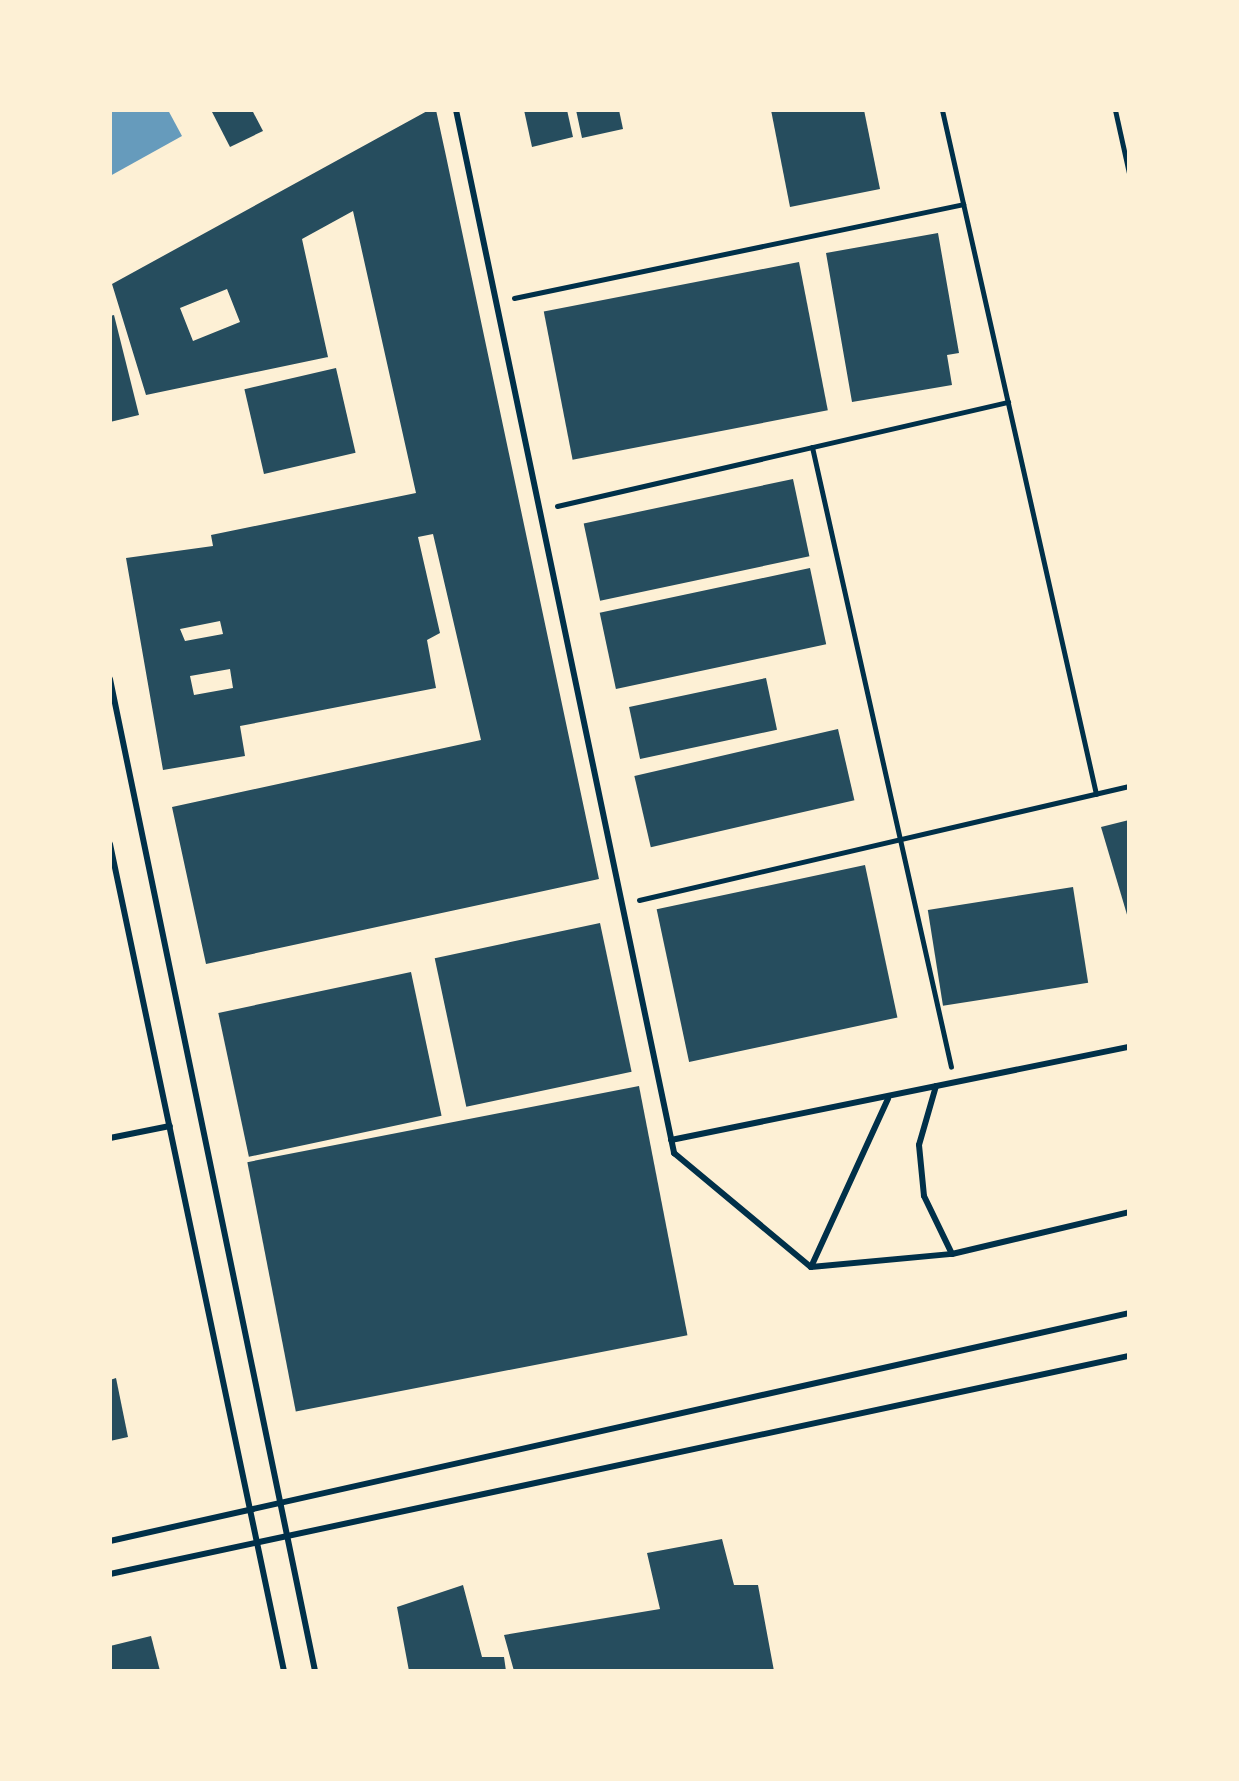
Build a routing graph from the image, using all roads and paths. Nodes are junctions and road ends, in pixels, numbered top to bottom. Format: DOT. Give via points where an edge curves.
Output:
graph roads {
  1 [pos="456,110"];
  2 [pos="942,110"];
  3 [pos="1115,110"];
  4 [pos="1129,173"];
  5 [pos="963,204"];
  6 [pos="496,302"];
  7 [pos="1008,402"];
  8 [pos="812,447"];
  9 [pos="539,510"];
  10 [pos="110,679"];
  11 [pos="1129,786"];
  12 [pos="1096,794"];
  13 [pos="897,840"];
  14 [pos="110,844"];
  15 [pos="621,904"];
  16 [pos="1129,1047"];
  17 [pos="954,1082"];
  18 [pos="936,1086"];
  19 [pos="888,1099"];
  20 [pos="170,1126"];
  21 [pos="110,1138"];
  22 [pos="671,1140"];
  23 [pos="1129,1212"];
  24 [pos="952,1254"];
  25 [pos="811,1267"];
  26 [pos="1129,1313"];
  27 [pos="1129,1356"];
  28 [pos="281,1504"];
  29 [pos="251,1512"];
  30 [pos="287,1540"];
  31 [pos="110,1541"];
  32 [pos="256,1545"];
  33 [pos="110,1574"];
  34 [pos="284,1671"];
  35 [pos="315,1671"];
  1 -- 6 [label="lane"];
  2 -- 5 [label="path"];
  3 -- 4 [label="path"];
  5 -- 6 [label="path"];
  5 -- 7 [label="path"];
  6 -- 9 [label="lane"];
  7 -- 8 [label="path"];
  7 -- 12 [label="path"];
  8 -- 9 [label="path"];
  8 -- 13 [label="path"];
  9 -- 15 [label="lane"];
  10 -- 28 [label="lane"];
  11 -- 12 [label="path"];
  12 -- 13 [label="path"];
  13 -- 15 [label="path"];
  13 -- 17 [label="path"];
  14 -- 20 [label="lane"];
  15 -- 22 [label="lane"];
  16 -- 17 [label="lane"];
  17 -- 18 [label="lane"];
  18 -- 19 [label="lane"];
  18 -- 24 [label="lane" via="919,1145 923,1183"];
  19 -- 22 [label="lane"];
  19 -- 25 [label="lane"];
  20 -- 21 [label="lane"];
  20 -- 29 [label="lane"];
  22 -- 25 [label="lane" via="674,1153"];
  23 -- 24 [label="lane"];
  24 -- 25 [label="lane"];
  26 -- 28 [label="lane"];
  27 -- 30 [label="lane"];
  28 -- 29 [label="lane"];
  28 -- 30 [label="lane"];
  29 -- 31 [label="lane"];
  29 -- 32 [label="lane"];
  30 -- 32 [label="lane"];
  30 -- 35 [label="lane"];
  32 -- 33 [label="lane"];
  32 -- 34 [label="lane"];
}
